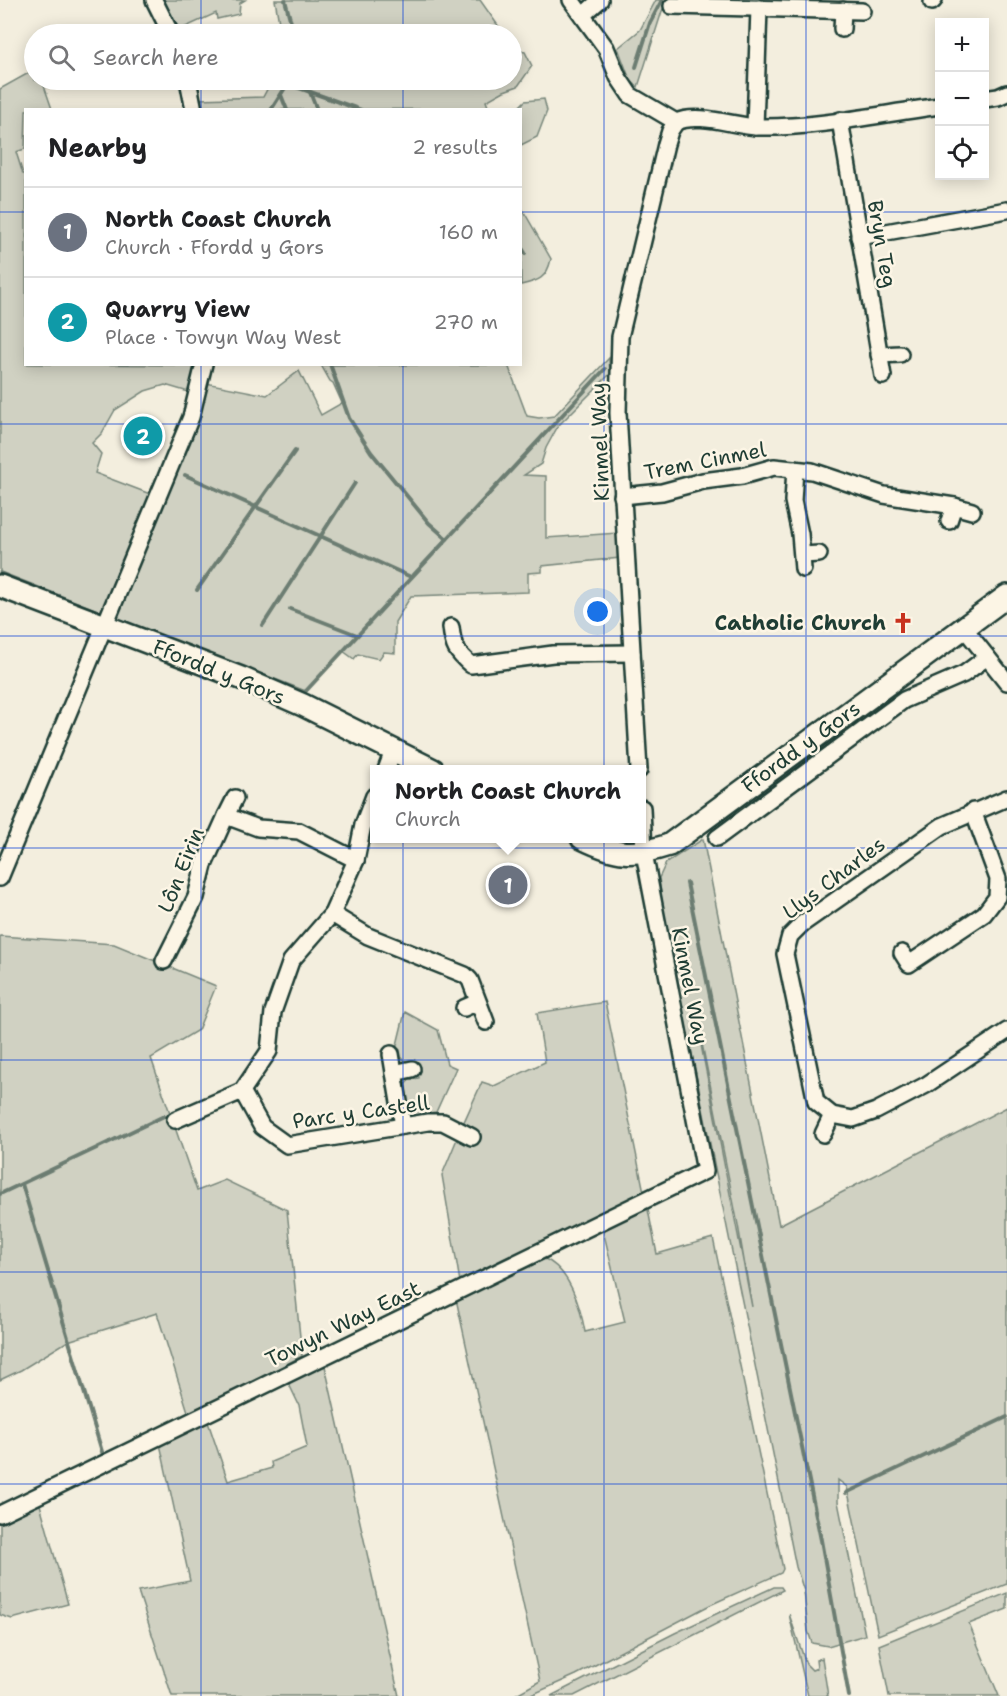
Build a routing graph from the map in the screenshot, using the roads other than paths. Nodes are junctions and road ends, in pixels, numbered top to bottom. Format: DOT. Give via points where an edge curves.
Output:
graph roads {
  1 [pos="154,0"];
  2 [pos="571,0"];
  3 [pos="600,0"];
  4 [pos="690,3"];
  5 [pos="672,6"];
  6 [pos="759,9"];
  7 [pos="843,10"];
  8 [pos="862,11"];
  9 [pos="583,15"];
  10 [pos="166,24"];
  11 [pos="842,29"];
  12 [pos="190,90"];
  13 [pos="1007,93"];
  14 [pos="989,98"];
  15 [pos="935,107"];
  16 [pos="194,108"];
  17 [pos="840,120"];
  18 [pos="676,122"];
  19 [pos="754,127"];
  20 [pos="1007,210"];
  21 [pos="859,237"];
  22 [pos="879,354"];
  23 [pos="900,354"];
  24 [pos="204,366"];
  25 [pos="883,376"];
  26 [pos="795,469"];
  27 [pos="622,496"];
  28 [pos="972,511"];
  29 [pos="819,554"];
  30 [pos="0,586"];
  31 [pos="1007,596"];
  32 [pos="103,626"];
  33 [pos="451,627"];
  34 [pos="964,628"];
  35 [pos="632,653"];
  36 [pos="987,657"];
  37 [pos="1007,682"];
  38 [pos="389,760"];
  39 [pos="411,765"];
  40 [pos="639,765"];
  41 [pos="234,798"];
  42 [pos="1007,798"];
  43 [pos="370,808"];
  44 [pos="973,811"];
  45 [pos="226,816"];
  46 [pos="717,838"];
  47 [pos="593,843"];
  48 [pos="644,843"];
  49 [pos="644,853"];
  50 [pos="356,860"];
  51 [pos="0,878"];
  52 [pos="332,914"];
  53 [pos="902,953"];
  54 [pos="164,961"];
  55 [pos="486,1022"];
  56 [pos="1007,1031"];
  57 [pos="392,1054"];
  58 [pos="412,1070"];
  59 [pos="394,1072"];
  60 [pos="242,1092"];
  61 [pos="832,1115"];
  62 [pos="175,1120"];
  63 [pos="403,1126"];
  64 [pos="824,1134"];
  65 [pos="472,1137"];
  66 [pos="705,1171"];
  67 [pos="0,1514"];
  1 -- 10 [label="street"];
  2 -- 9 [label="street"];
  3 -- 9 [label="street"];
  4 -- 5 [label="street"];
  4 -- 6 [label="street"];
  6 -- 7 [label="street"];
  6 -- 19 [label="street"];
  7 -- 8 [label="street"];
  7 -- 11 [label="street"];
  9 -- 18 [label="street" via="606,48 630,95"];
  12 -- 16 [label="street"];
  13 -- 14 [label="street"];
  15 -- 17 [label="street"];
  17 -- 19 [label="street" via="793,127"];
  17 -- 21 [label="street, Bryn Teg"];
  18 -- 19 [label="street" via="696,118"];
  18 -- 27 [label="street, Kinmel Way" via="666,144 620,337"];
  20 -- 21 [label="street"];
  21 -- 22 [label="street, Bryn Teg"];
  22 -- 23 [label="street"];
  22 -- 25 [label="street, Bryn Teg"];
  24 -- 32 [label="street" via="191,417"];
  26 -- 27 [label="street, Trem Cinmel" via="774,467 662,492"];
  26 -- 28 [label="street, Trem Cinmel" via="952,514"];
  26 -- 29 [label="street, Trem Cinmel" via="793,501 803,562"];
  27 -- 35 [label="street, Kinmel Way"];
  30 -- 32 [label="street, Ffordd y Gors"];
  31 -- 34 [label="street, Ffordd y Gors"];
  32 -- 38 [label="street, Ffordd y Gors" via="303,705"];
  32 -- 51 [label="street"];
  33 -- 35 [label="street" via="458,654 471,665 553,654"];
  34 -- 36 [label="street"];
  34 -- 49 [label="street, Ffordd y Gors" via="669,845"];
  35 -- 40 [label="street, Kinmel Way"];
  36 -- 37 [label="street"];
  36 -- 46 [label="street" via="964,674 904,700"];
  38 -- 39 [label="street, Ffordd y Gors"];
  41 -- 45 [label="street, Lôn Eirin"];
  42 -- 44 [label="street, Llys Charles"];
  43 -- 50 [label="street"];
  44 -- 53 [label="street" via="998,879 997,897 984,914 909,964"];
  44 -- 61 [label="street, Llys Charles" via="942,826 790,936 785,954 816,1102"];
  45 -- 50 [label="street, Lôn Eirin" via="258,828 299,831"];
  45 -- 54 [label="street, Lôn Eirin" via="204,865 196,897 168,937"];
  47 -- 49 [label="street, Ffordd y Gors" via="622,853"];
  48 -- 49 [label="street, Kinmel Way"];
  49 -- 66 [label="street, Kinmel Way"];
  50 -- 52 [label="street"];
  52 -- 55 [label="street" via="368,936 465,975 470,980 471,1005"];
  52 -- 60 [label="street" via="291,961 273,1011 269,1051"];
  56 -- 61 [label="street" via="926,1084 876,1111 853,1119"];
  57 -- 59 [label="street"];
  58 -- 59 [label="street"];
  59 -- 63 [label="street"];
  60 -- 62 [label="street"];
  60 -- 63 [label="street, Parc y Castell" via="262,1127 287,1145"];
  61 -- 64 [label="street"];
  63 -- 65 [label="street, Parc y Castell" via="443,1122"];
  66 -- 67 [label="street, Towyn Way East"];
}
